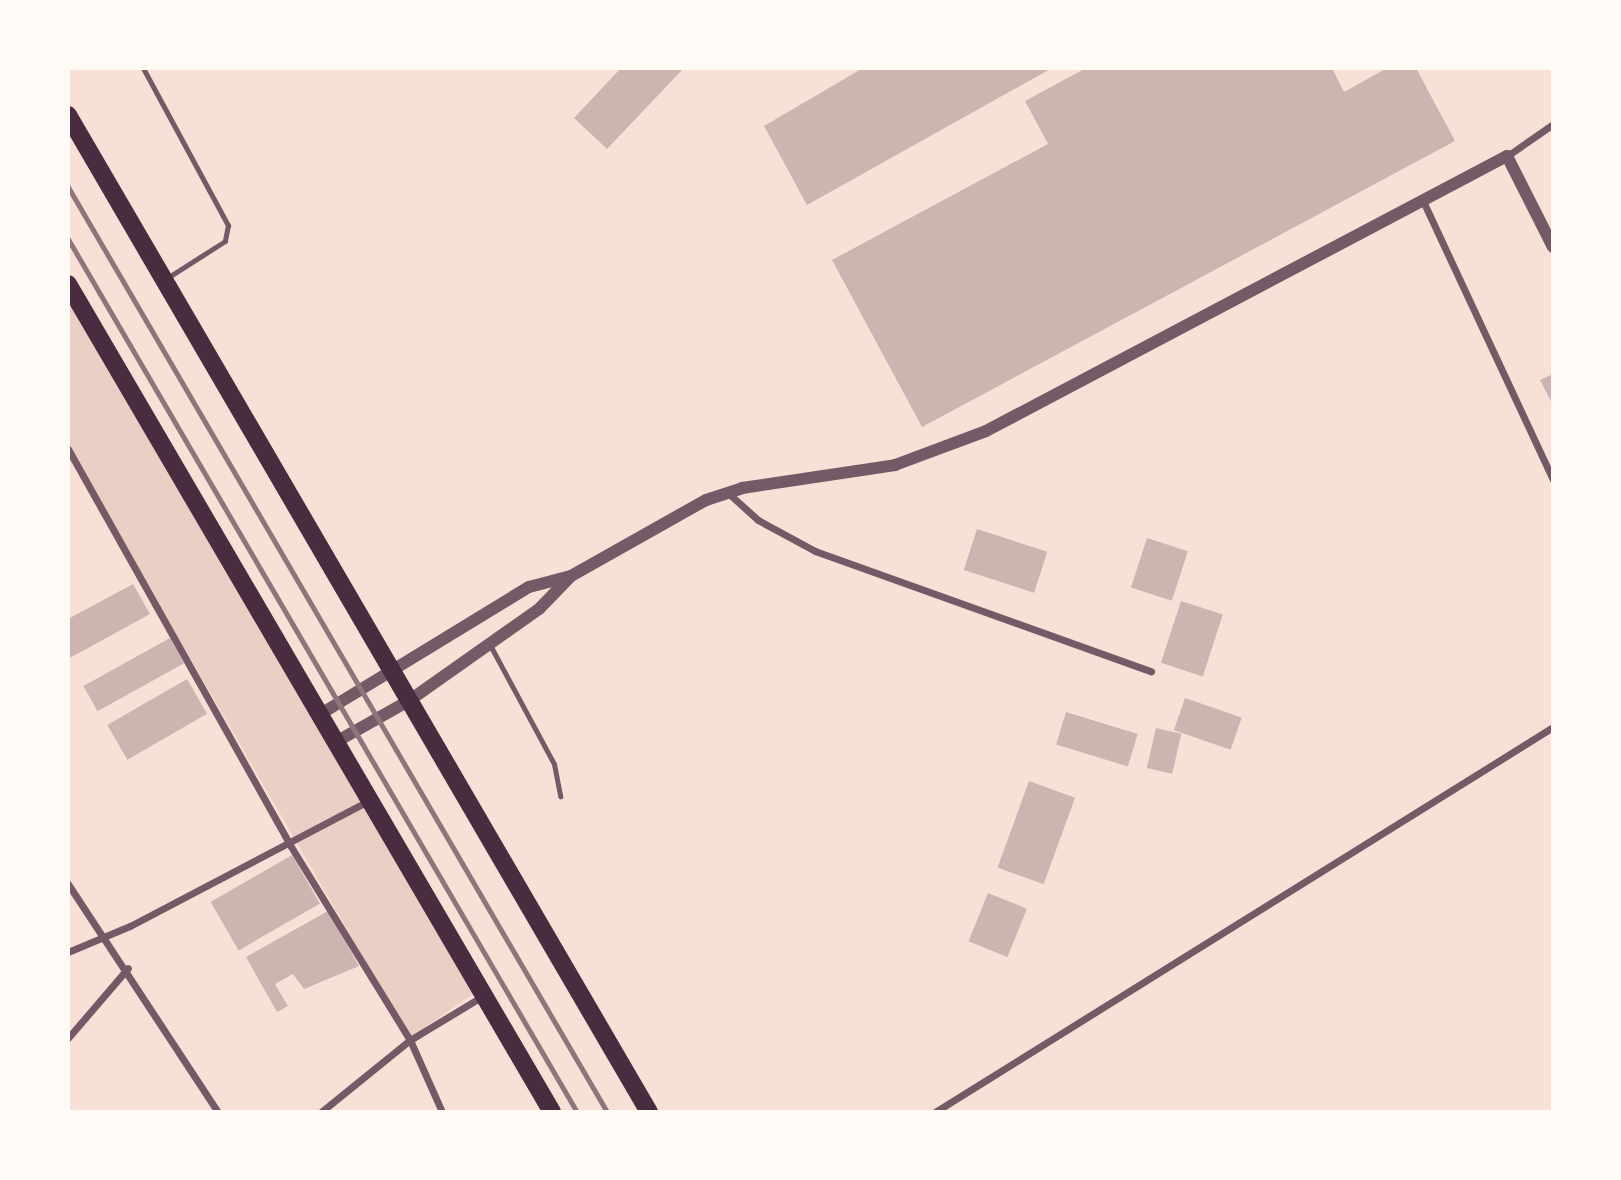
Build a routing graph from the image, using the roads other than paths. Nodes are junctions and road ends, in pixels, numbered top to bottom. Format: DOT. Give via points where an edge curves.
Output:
graph roads {
  1 [pos="143,68"];
  2 [pos="68,116"];
  3 [pos="1553,124"];
  4 [pos="1507,156"];
  5 [pos="1423,201"];
  6 [pos="1553,247"];
  7 [pos="164,280"];
  8 [pos="68,284"];
  9 [pos="68,449"];
  10 [pos="1553,480"];
  11 [pos="726,491"];
  12 [pos="571,576"];
  13 [pos="490,644"];
  14 [pos="1151,671"];
  15 [pos="393,672"];
  16 [pos="410,701"];
  17 [pos="319,715"];
  18 [pos="1553,727"];
  19 [pos="334,743"];
  20 [pos="560,796"];
  21 [pos="366,802"];
  22 [pos="290,845"];
  23 [pos="68,884"];
  24 [pos="100,939"];
  25 [pos="68,952"];
  26 [pos="128,968"];
  27 [pos="483,996"];
  28 [pos="68,1038"];
  29 [pos="410,1040"];
  30 [pos="218,1112"];
  31 [pos="321,1112"];
  32 [pos="442,1112"];
  33 [pos="552,1112"];
  34 [pos="649,1112"];
  35 [pos="935,1112"];
  1 -- 7 [label="lane" via="228,225 225,241"];
  2 -- 7 [label="highway"];
  3 -- 4 [label="street"];
  4 -- 5 [label="street"];
  4 -- 6 [label="street"];
  5 -- 10 [label="street"];
  5 -- 11 [label="street" via="932,454"];
  7 -- 15 [label="highway"];
  8 -- 17 [label="highway"];
  9 -- 22 [label="street"];
  11 -- 12 [label="street"];
  11 -- 14 [label="street" via="758,520 815,551"];
  12 -- 13 [label="street"];
  12 -- 15 [label="street" via="529,587"];
  13 -- 16 [label="street"];
  13 -- 20 [label="lane" via="554,764"];
  15 -- 16 [label="highway"];
  15 -- 17 [label="street"];
  16 -- 19 [label="street"];
  16 -- 34 [label="highway"];
  17 -- 19 [label="highway"];
  18 -- 35 [label="street"];
  19 -- 21 [label="highway"];
  21 -- 22 [label="street"];
  21 -- 27 [label="highway"];
  22 -- 24 [label="street"];
  22 -- 29 [label="street"];
  23 -- 24 [label="street"];
  24 -- 25 [label="street"];
  24 -- 26 [label="street"];
  26 -- 28 [label="street"];
  26 -- 30 [label="street"];
  27 -- 29 [label="street"];
  27 -- 33 [label="highway"];
  29 -- 31 [label="street"];
  29 -- 32 [label="street"];
}
